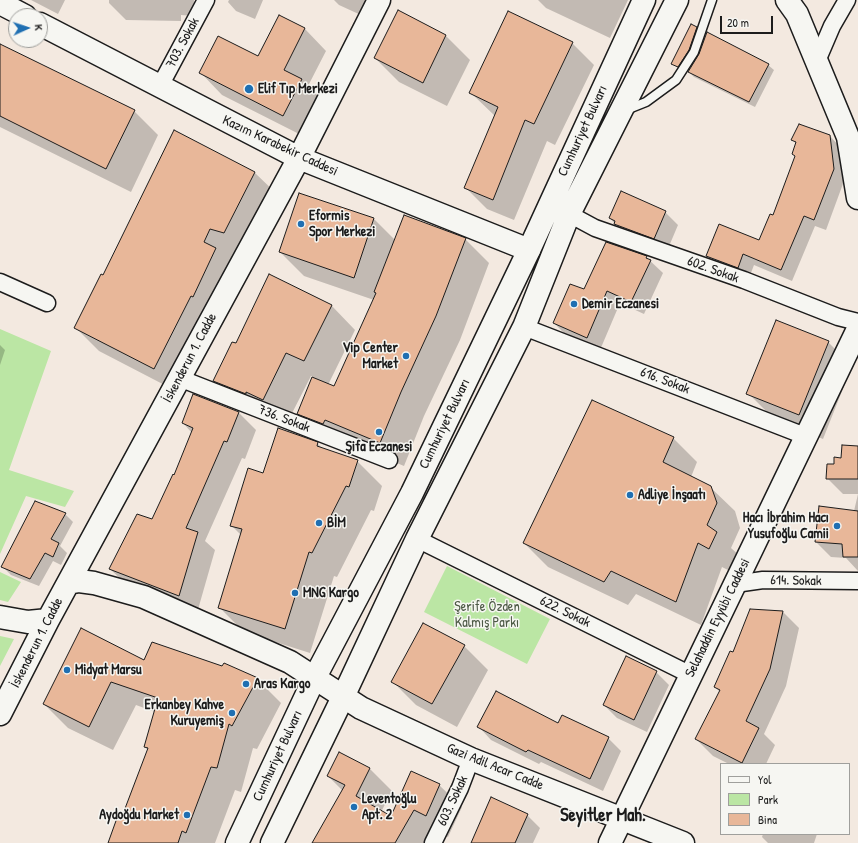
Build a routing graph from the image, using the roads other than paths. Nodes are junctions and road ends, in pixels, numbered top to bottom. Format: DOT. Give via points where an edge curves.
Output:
graph roads {
  1 [pos="206,0"];
  2 [pos="379,0"];
  3 [pos="644,0"];
  4 [pos="677,0"];
  5 [pos="712,0"];
  6 [pos="787,0"];
  7 [pos="847,0"];
  8 [pos="0,3"];
  9 [pos="10,8"];
  10 [pos="48,28"];
  11 [pos="817,61"];
  12 [pos="160,86"];
  13 [pos="620,113"];
  14 [pos="299,158"];
  15 [pos="858,198"];
  16 [pos="569,214"];
  17 [pos="529,250"];
  18 [pos="0,282"];
  19 [pos="47,303"];
  20 [pos="858,322"];
  21 [pos="524,327"];
  22 [pos="858,329"];
  23 [pos="179,378"];
  24 [pos="805,436"];
  25 [pos="389,460"];
  26 [pos="417,539"];
  27 [pos="858,581"];
  28 [pos="68,583"];
  29 [pos="735,584"];
  30 [pos="0,617"];
  31 [pos="48,620"];
  32 [pos="691,675"];
  33 [pos="314,679"];
  34 [pos="343,697"];
  35 [pos="0,714"];
  36 [pos="471,759"];
  37 [pos="622,818"];
  38 [pos="237,843"];
  39 [pos="272,843"];
  40 [pos="433,843"];
  41 [pos="610,843"];
  42 [pos="683,843"];
  1 -- 12 [label="street, 703. Sokak"];
  2 -- 14 [label="street, İskenderun 1. Cadde"];
  3 -- 17 [label="street, Cumhuriyet Bulvarı"];
  4 -- 13 [label="street, Cumhuriyet Bulvarı"];
  5 -- 13 [label="lane" via="694,52 676,80 646,102"];
  6 -- 11 [label="street" via="798,14"];
  7 -- 11 [label="street"];
  8 -- 9 [label="street"];
  10 -- 12 [label="street, Kazım Karabekir Caddesi"];
  11 -- 15 [label="street" via="848,137"];
  12 -- 14 [label="street, Kazım Karabekir Caddesi"];
  13 -- 16 [label="street, Cumhuriyet Bulvarı"];
  14 -- 17 [label="street, Kazım Karabekir Caddesi"];
  14 -- 23 [label="street, İskenderun 1. Cadde"];
  16 -- 20 [label="street, 602. Sokak" via="595,228 744,280 838,317"];
  16 -- 21 [label="street, Cumhuriyet Bulvarı"];
  17 -- 33 [label="street, Cumhuriyet Bulvarı" via="412,493"];
  18 -- 19 [label="street"];
  21 -- 24 [label="street, 616. Sokak"];
  21 -- 26 [label="street, Cumhuriyet Bulvarı"];
  22 -- 24 [label="street, Selahaddin Eyyübi Caddesi"];
  23 -- 25 [label="street, 736. Sokak"];
  23 -- 28 [label="street, İskenderun 1. Cadde"];
  24 -- 29 [label="street, Selahaddin Eyyübi Caddesi"];
  26 -- 32 [label="street, 622. Sokak"];
  26 -- 34 [label="street, Cumhuriyet Bulvarı"];
  27 -- 29 [label="street, 614. Sokak" via="763,580"];
  28 -- 31 [label="street, İskenderun 1. Cadde"];
  28 -- 33 [label="street, Gazi Adil Acar Cadde" via="94,583 144,598 290,662"];
  29 -- 32 [label="street, Selahaddin Eyyübi Caddesi"];
  30 -- 31 [label="street" via="28,622"];
  31 -- 35 [label="street, İskenderun 1. Cadde"];
  32 -- 37 [label="street, Selahaddin Eyyübi Caddesi"];
  33 -- 34 [label="street, Gazi Adil Acar Cadde"];
  33 -- 38 [label="street, Cumhuriyet Bulvarı"];
  34 -- 36 [label="street, Gazi Adil Acar Cadde" via="361,708"];
  34 -- 39 [label="street, Cumhuriyet Bulvarı"];
  36 -- 37 [label="street, Gazi Adil Acar Cadde"];
  36 -- 40 [label="street, 603. Sokak"];
  37 -- 41 [label="street, Selahaddin Eyyübi Caddesi"];
  37 -- 42 [label="street, Gazi Adil Acar Cadde"];
}
